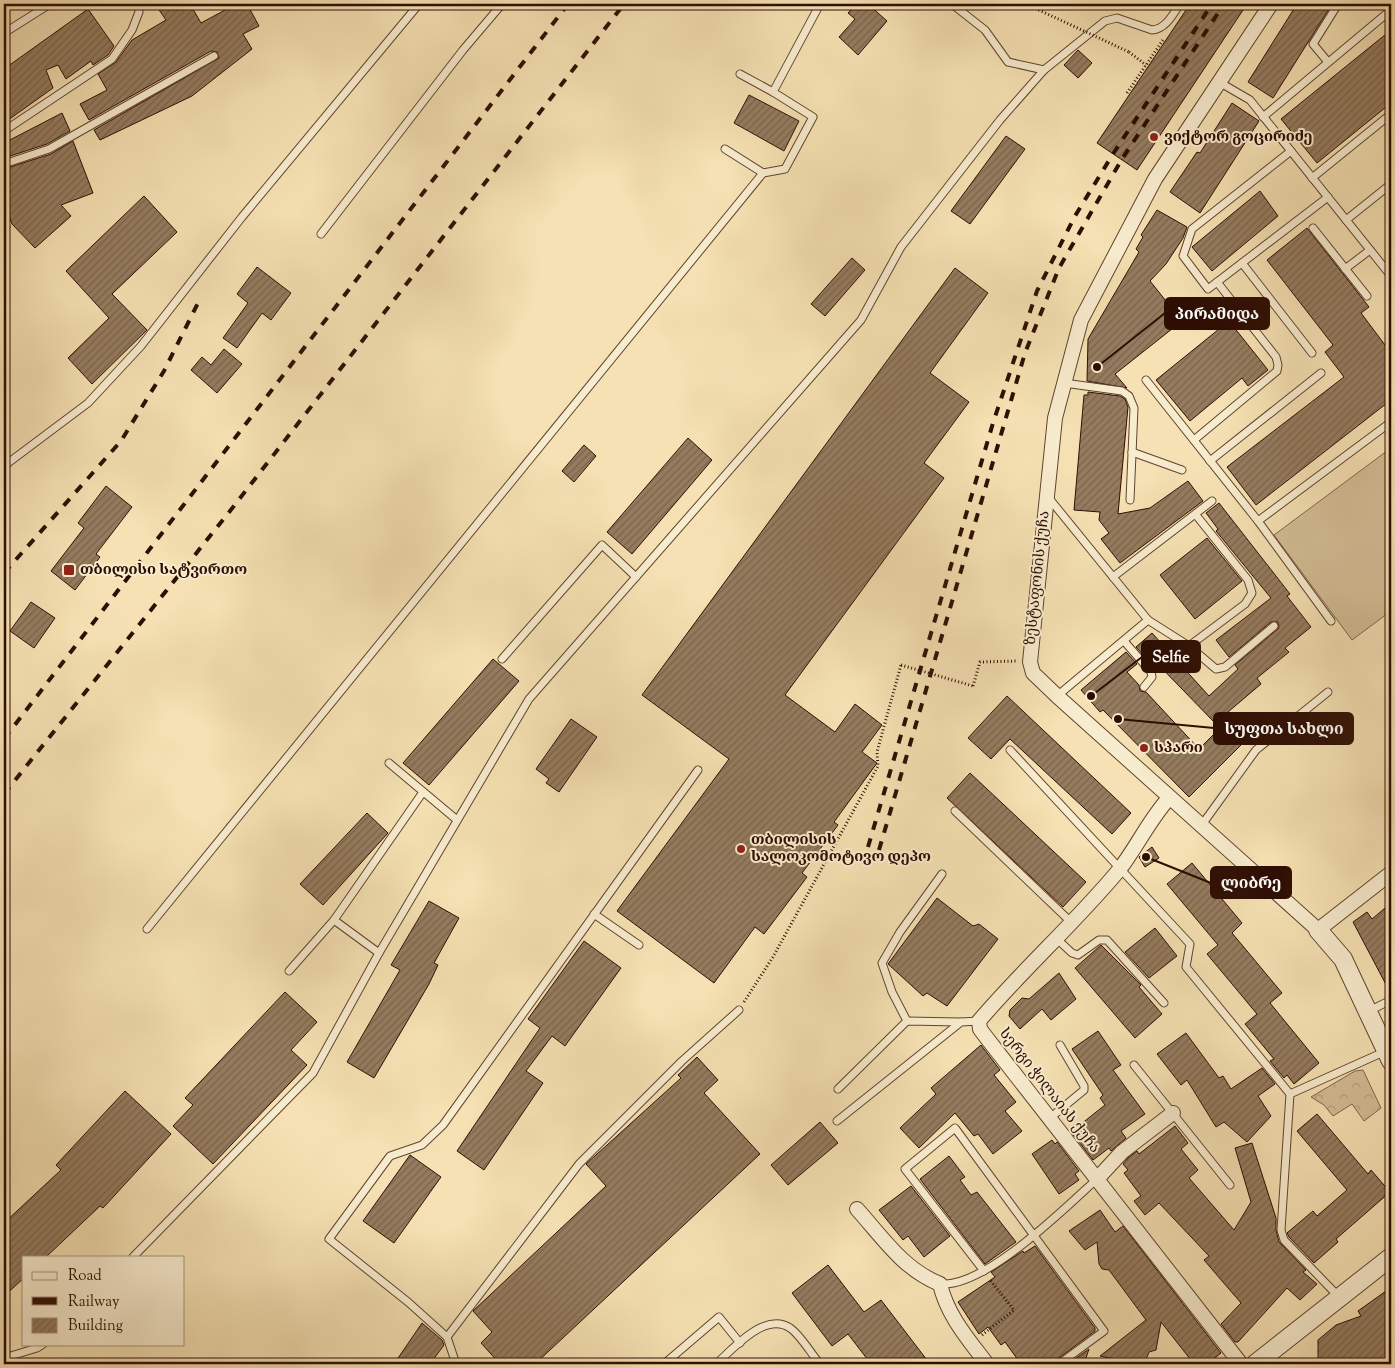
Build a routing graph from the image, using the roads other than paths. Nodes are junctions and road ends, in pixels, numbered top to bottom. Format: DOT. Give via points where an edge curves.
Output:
graph roads {
  1 [pos="50,4"];
  2 [pos="138,4"];
  3 [pos="419,4"];
  4 [pos="502,4"];
  5 [pos="820,4"];
  6 [pos="952,4"];
  7 [pos="1180,4"];
  8 [pos="1271,4"];
  9 [pos="1338,4"];
  10 [pos="1391,10"];
  11 [pos="4,33"];
  12 [pos="214,56"];
  13 [pos="1328,62"];
  14 [pos="1044,70"];
  15 [pos="740,74"];
  16 [pos="1219,82"];
  17 [pos="773,92"];
  18 [pos="1391,114"];
  19 [pos="1263,116"];
  20 [pos="4,131"];
  21 [pos="725,148"];
  22 [pos="1291,151"];
  23 [pos="4,164"];
  24 [pos="763,173"];
  25 [pos="1312,178"];
  26 [pos="1391,184"];
  27 [pos="1328,197"];
  28 [pos="1346,220"];
  29 [pos="4,222"];
  30 [pos="1313,228"];
  31 [pos="321,234"];
  32 [pos="4,242"];
  33 [pos="1370,250"];
  34 [pos="1242,263"];
  35 [pos="1345,269"];
  36 [pos="1391,276"];
  37 [pos="1217,282"];
  38 [pos="1367,296"];
  39 [pos="1312,352"];
  40 [pos="1321,373"];
  41 [pos="1146,380"];
  42 [pos="1064,383"];
  43 [pos="1391,422"];
  44 [pos="1194,440"];
  45 [pos="1132,452"];
  46 [pos="1210,461"];
  47 [pos="5,462"];
  48 [pos="1182,470"];
  49 [pos="1047,494"];
  50 [pos="1130,500"];
  51 [pos="1212,501"];
  52 [pos="1196,515"];
  53 [pos="1258,521"];
  54 [pos="636,577"];
  55 [pos="1113,577"];
  56 [pos="1148,620"];
  57 [pos="1331,621"];
  58 [pos="1274,626"];
  59 [pos="1124,640"];
  60 [pos="1189,646"];
  61 [pos="502,659"];
  62 [pos="1144,686"];
  63 [pos="1328,692"];
  64 [pos="1057,696"];
  65 [pos="1010,750"];
  66 [pos="389,762"];
  67 [pos="698,770"];
  68 [pos="424,792"];
  69 [pos="1168,798"];
  70 [pos="955,811"];
  71 [pos="457,820"];
  72 [pos="1201,826"];
  73 [pos="1120,868"];
  74 [pos="1391,873"];
  75 [pos="942,874"];
  76 [pos="594,914"];
  77 [pos="334,920"];
  78 [pos="1072,924"];
  79 [pos="147,929"];
  80 [pos="1318,930"];
  81 [pos="1057,939"];
  82 [pos="639,945"];
  83 [pos="379,953"];
  84 [pos="289,971"];
  85 [pos="1391,1000"];
  86 [pos="1164,1003"];
  87 [pos="739,1010"];
  88 [pos="1368,1011"];
  89 [pos="907,1021"];
  90 [pos="979,1021"];
  91 [pos="961,1022"];
  92 [pos="1060,1045"];
  93 [pos="1389,1056"];
  94 [pos="1134,1065"];
  95 [pos="838,1089"];
  96 [pos="1290,1094"];
  97 [pos="1173,1113"];
  98 [pos="1050,1118"];
  99 [pos="837,1121"];
  100 [pos="1098,1178"];
  101 [pos="1230,1185"];
  102 [pos="857,1209"];
  103 [pos="1035,1234"];
  104 [pos="134,1256"];
  105 [pos="1391,1257"];
  106 [pos="984,1271"];
  107 [pos="940,1284"];
  108 [pos="1340,1298"];
  109 [pos="447,1337"];
  110 [pos="740,1343"];
  111 [pos="40,1346"];
  112 [pos="4,1358"];
  113 [pos="456,1364"];
  114 [pos="664,1364"];
  115 [pos="716,1364"];
  116 [pos="820,1364"];
  117 [pos="987,1364"];
  118 [pos="1059,1364"];
  119 [pos="1241,1364"];
  120 [pos="1256,1364"];
  1 -- 11 [label="lane"];
  2 -- 20 [label="lane" via="139,12 132,30 112,59"];
  3 -- 47 [label="lane" via="242,217 141,346 88,403"];
  4 -- 31 [label="lane"];
  5 -- 17 [label="lane"];
  6 -- 14 [label="lane" via="984,30 1008,62"];
  7 -- 14 [label="lane" via="1164,26 1157,30 1118,18 1105,21"];
  8 -- 16 [label="street, ზესტაფონის ქუჩა"];
  9 -- 13 [label="lane" via="1313,44"];
  10 -- 13 [label="lane"];
  12 -- 23 [label="lane" via="49,149"];
  13 -- 19 [label="lane"];
  14 -- 54 [label="lane" via="1000,120 901,247 861,320"];
  15 -- 17 [label="lane"];
  16 -- 19 [label="lane" via="1250,100"];
  16 -- 42 [label="street, ზესტაფონის ქუჩა" via="1155,179 1086,311"];
  17 -- 24 [label="lane" via="813,117 785,169"];
  18 -- 25 [label="lane"];
  19 -- 22 [label="lane"];
  21 -- 24 [label="lane"];
  22 -- 25 [label="lane"];
  22 -- 37 [label="lane" via="1192,229 1183,256 1208,289"];
  24 -- 79 [label="lane"];
  25 -- 27 [label="lane"];
  26 -- 28 [label="lane"];
  27 -- 28 [label="lane"];
  27 -- 34 [label="lane"];
  28 -- 33 [label="lane"];
  29 -- 32 [label="lane"];
  30 -- 35 [label="lane"];
  33 -- 35 [label="lane"];
  33 -- 36 [label="lane"];
  34 -- 37 [label="lane"];
  34 -- 39 [label="lane"];
  35 -- 38 [label="lane"];
  37 -- 44 [label="lane" via="1276,357 1278,365 1277,371"];
  40 -- 46 [label="lane"];
  41 -- 44 [label="lane"];
  42 -- 45 [label="lane" via="1122,391 1129,396 1134,408"];
  42 -- 49 [label="street, ზესტაფონის ქუჩა" via="1055,418"];
  43 -- 53 [label="lane"];
  44 -- 46 [label="lane"];
  45 -- 48 [label="lane"];
  45 -- 50 [label="lane"];
  46 -- 53 [label="lane"];
  49 -- 55 [label="lane"];
  49 -- 64 [label="street, ზესტაფონის ქუჩა" via="1030,662 1033,673"];
  51 -- 52 [label="lane"];
  52 -- 55 [label="lane"];
  52 -- 60 [label="lane" via="1248,580 1252,593 1245,604"];
  53 -- 57 [label="lane"];
  54 -- 61 [label="lane" via="602,545"];
  54 -- 71 [label="lane" via="529,699"];
  55 -- 56 [label="lane"];
  56 -- 59 [label="lane"];
  56 -- 60 [label="lane"];
  58 -- 60 [label="lane" via="1220,669"];
  59 -- 62 [label="lane" via="1151,672 1152,677"];
  59 -- 64 [label="lane"];
  63 -- 72 [label="lane" via="1256,750"];
  64 -- 69 [label="street, ზესტაფონის ქუჩა"];
  65 -- 73 [label="lane"];
  66 -- 68 [label="lane"];
  67 -- 76 [label="lane"];
  68 -- 71 [label="lane"];
  68 -- 77 [label="lane"];
  69 -- 72 [label="street, ზესტაფონის ქუჩა"];
  69 -- 73 [label="street, სერგი ჭილაიას ქუჩა"];
  70 -- 78 [label="lane"];
  71 -- 83 [label="lane"];
  72 -- 80 [label="street, ზესტაფონის ქუჩა"];
  73 -- 78 [label="street, სერგი ჭილაიას ქუჩა"];
  73 -- 96 [label="lane" via="1190,944 1186,967"];
  74 -- 80 [label="street"];
  75 -- 89 [label="lane" via="882,962"];
  76 -- 82 [label="lane"];
  76 -- 109 [label="lane" via="443,1125 422,1145 390,1156 329,1239"];
  77 -- 83 [label="lane"];
  77 -- 84 [label="lane"];
  78 -- 81 [label="street, სერგი ჭილაიას ქუჩა"];
  80 -- 88 [label="street, ზესტაფონის ქუჩა" via="1343,959"];
  81 -- 86 [label="lane" via="1078,955 1100,940 1107,940"];
  81 -- 90 [label="street, სერგი ჭილაიას ქუჩა"];
  83 -- 104 [label="lane" via="313,1073"];
  85 -- 88 [label="lane"];
  87 -- 109 [label="lane" via="682,1061 579,1164"];
  88 -- 93 [label="street, ზესტაფონის ქუჩა"];
  89 -- 91 [label="lane"];
  89 -- 95 [label="lane"];
  90 -- 91 [label="lane"];
  90 -- 98 [label="street, სერგი ჭილაიას ქუჩა" via="980,1029"];
  91 -- 99 [label="lane"];
  92 -- 98 [label="lane" via="1084,1090"];
  93 -- 96 [label="lane"];
  94 -- 97 [label="lane"];
  96 -- 108 [label="lane" via="1281,1230 1284,1240"];
  97 -- 100 [label="street" via="1122,1152"];
  97 -- 101 [label="lane"];
  98 -- 100 [label="street, სერგი ჭილაიას ქუჩა"];
  100 -- 103 [label="lane"];
  100 -- 119 [label="street, სერგი ჭილაიას ქუჩა"];
  102 -- 107 [label="street" via="909,1267 920,1276"];
  103 -- 106 [label="lane"];
  103 -- 106 [label="lane" via="955,1128 905,1169"];
  103 -- 118 [label="lane" via="1104,1331"];
  105 -- 108 [label="street"];
  106 -- 107 [label="lane" via="951,1285"];
  107 -- 117 [label="street" via="956,1322"];
  108 -- 120 [label="street"];
  109 -- 113 [label="lane"];
  110 -- 114 [label="lane" via="719,1317"];
  110 -- 115 [label="lane"];
  110 -- 116 [label="lane" via="759,1327 776,1324 791,1328"];
  111 -- 112 [label="lane"];
}
